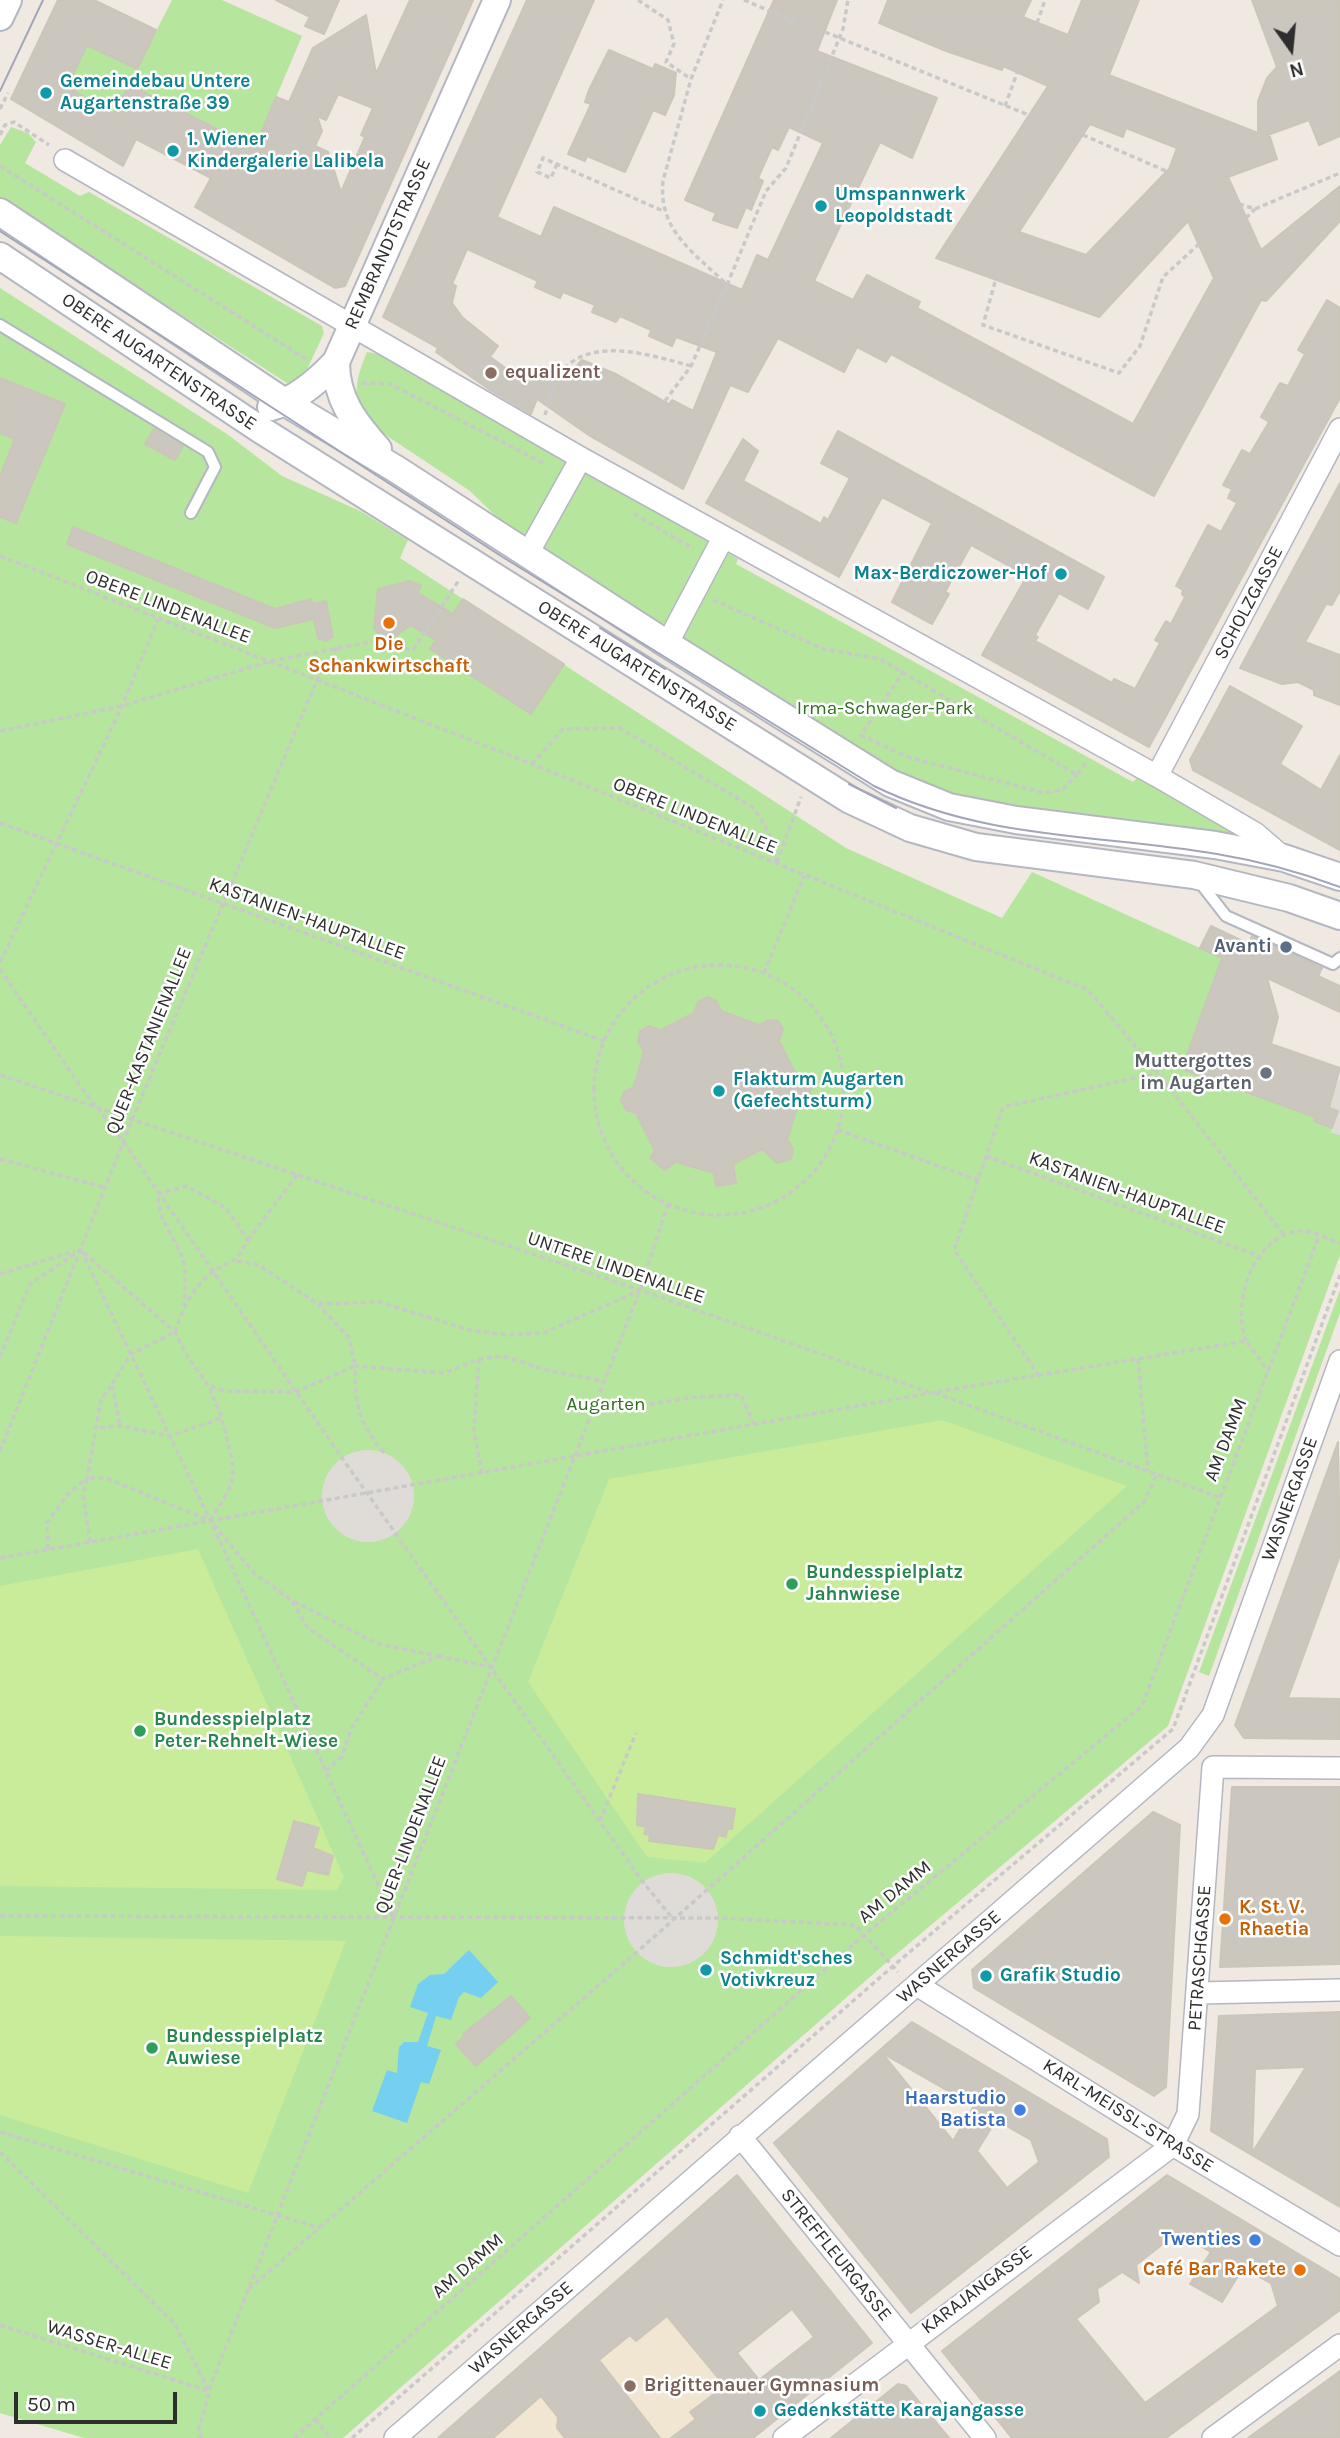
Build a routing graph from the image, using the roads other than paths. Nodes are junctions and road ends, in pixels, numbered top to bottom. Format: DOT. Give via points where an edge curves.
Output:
graph roads {
  1 [pos="8,0"];
  2 [pos="497,0"];
  3 [pos="0,18"];
  4 [pos="65,160"];
  5 [pos="0,212"];
  6 [pos="0,256"];
  7 [pos="0,325"];
  8 [pos="352,325"];
  9 [pos="336,362"];
  10 [pos="215,401"];
  11 [pos="286,403"];
  12 [pos="1340,429"];
  13 [pos="580,458"];
  14 [pos="396,469"];
  15 [pos="191,513"];
  16 [pos="723,538"];
  17 [pos="527,555"];
  18 [pos="667,644"];
  19 [pos="1157,776"];
  20 [pos="1284,858"];
  21 [pos="1194,875"];
  22 [pos="1340,877"];
  23 [pos="1340,916"];
  24 [pos="1340,958"];
  25 [pos="1340,1361"];
  26 [pos="1340,1768"];
  27 [pos="917,1985"];
  28 [pos="1340,1990"];
  29 [pos="1198,1993"];
  30 [pos="740,2136"];
  31 [pos="1173,2145"];
  32 [pos="1340,2245"];
  33 [pos="907,2343"];
  34 [pos="1340,2346"];
  35 [pos="394,2438"];
  36 [pos="784,2438"];
  37 [pos="985,2438"];
  38 [pos="1213,2438"];
  1 -- 3 [label="street"];
  2 -- 8 [label="street, REMBRANDTSTRASSE"];
  4 -- 8 [label="street, OBERE AUGARTENSTRASSE"];
  5 -- 11 [label="street, OBERE AUGARTENSTRASSE"];
  6 -- 10 [label="street, OBERE AUGARTENSTRASSE"];
  7 -- 15 [label="lane" via="208,452 215,467"];
  8 -- 9 [label="street, REMBRANDTSTRASSE"];
  8 -- 13 [label="street, OBERE AUGARTENSTRASSE"];
  9 -- 11 [label="street, REMBRANDTSTRASSE"];
  9 -- 14 [label="street" via="336,382 349,417"];
  10 -- 11 [label="street, REMBRANDTSTRASSE" via="259,411"];
  10 -- 21 [label="street, OBERE AUGARTENSTRASSE" via="850,800 910,828 976,847"];
  11 -- 14 [label="street, OBERE AUGARTENSTRASSE"];
  12 -- 19 [label="street, SCHOLZGASSE"];
  13 -- 16 [label="street, OBERE AUGARTENSTRASSE"];
  13 -- 17 [label="street"];
  14 -- 17 [label="street, OBERE AUGARTENSTRASSE"];
  16 -- 18 [label="street, OBERE AUGARTENSTRASSE"];
  16 -- 19 [label="street, OBERE AUGARTENSTRASSE"];
  17 -- 18 [label="street, OBERE AUGARTENSTRASSE"];
  18 -- 20 [label="street, OBERE AUGARTENSTRASSE" via="890,783 949,807"];
  19 -- 20 [label="street, OBERE AUGARTENSTRASSE" via="1255,833"];
  20 -- 22 [label="street, OBERE AUGARTENSTRASSE"];
  21 -- 23 [label="street, OBERE AUGARTENSTRASSE" via="1289,898"];
  21 -- 24 [label="lane" via="1227,916 1333,964"];
  25 -- 27 [label="street, WASNERGASSE" via="1213,1715 1189,1748"];
  26 -- 29 [label="street, PETRASCHGASSE" via="1213,1767"];
  27 -- 30 [label="street, WASNERGASSE"];
  27 -- 31 [label="street, KARL-MEISSL-STRASSE"];
  28 -- 29 [label="street"];
  29 -- 31 [label="street, PETRASCHGASSE" via="1188,2115"];
  30 -- 33 [label="street, STREFFLEURGASSE"];
  30 -- 35 [label="street, WASNERGASSE"];
  31 -- 32 [label="street, KARL-MEISSL-STRASSE"];
  31 -- 33 [label="street, KARAJANGASSE"];
  33 -- 36 [label="street, KARAJANGASSE"];
  33 -- 37 [label="street, STREFFLEURGASSE"];
  34 -- 38 [label="street"];
}
